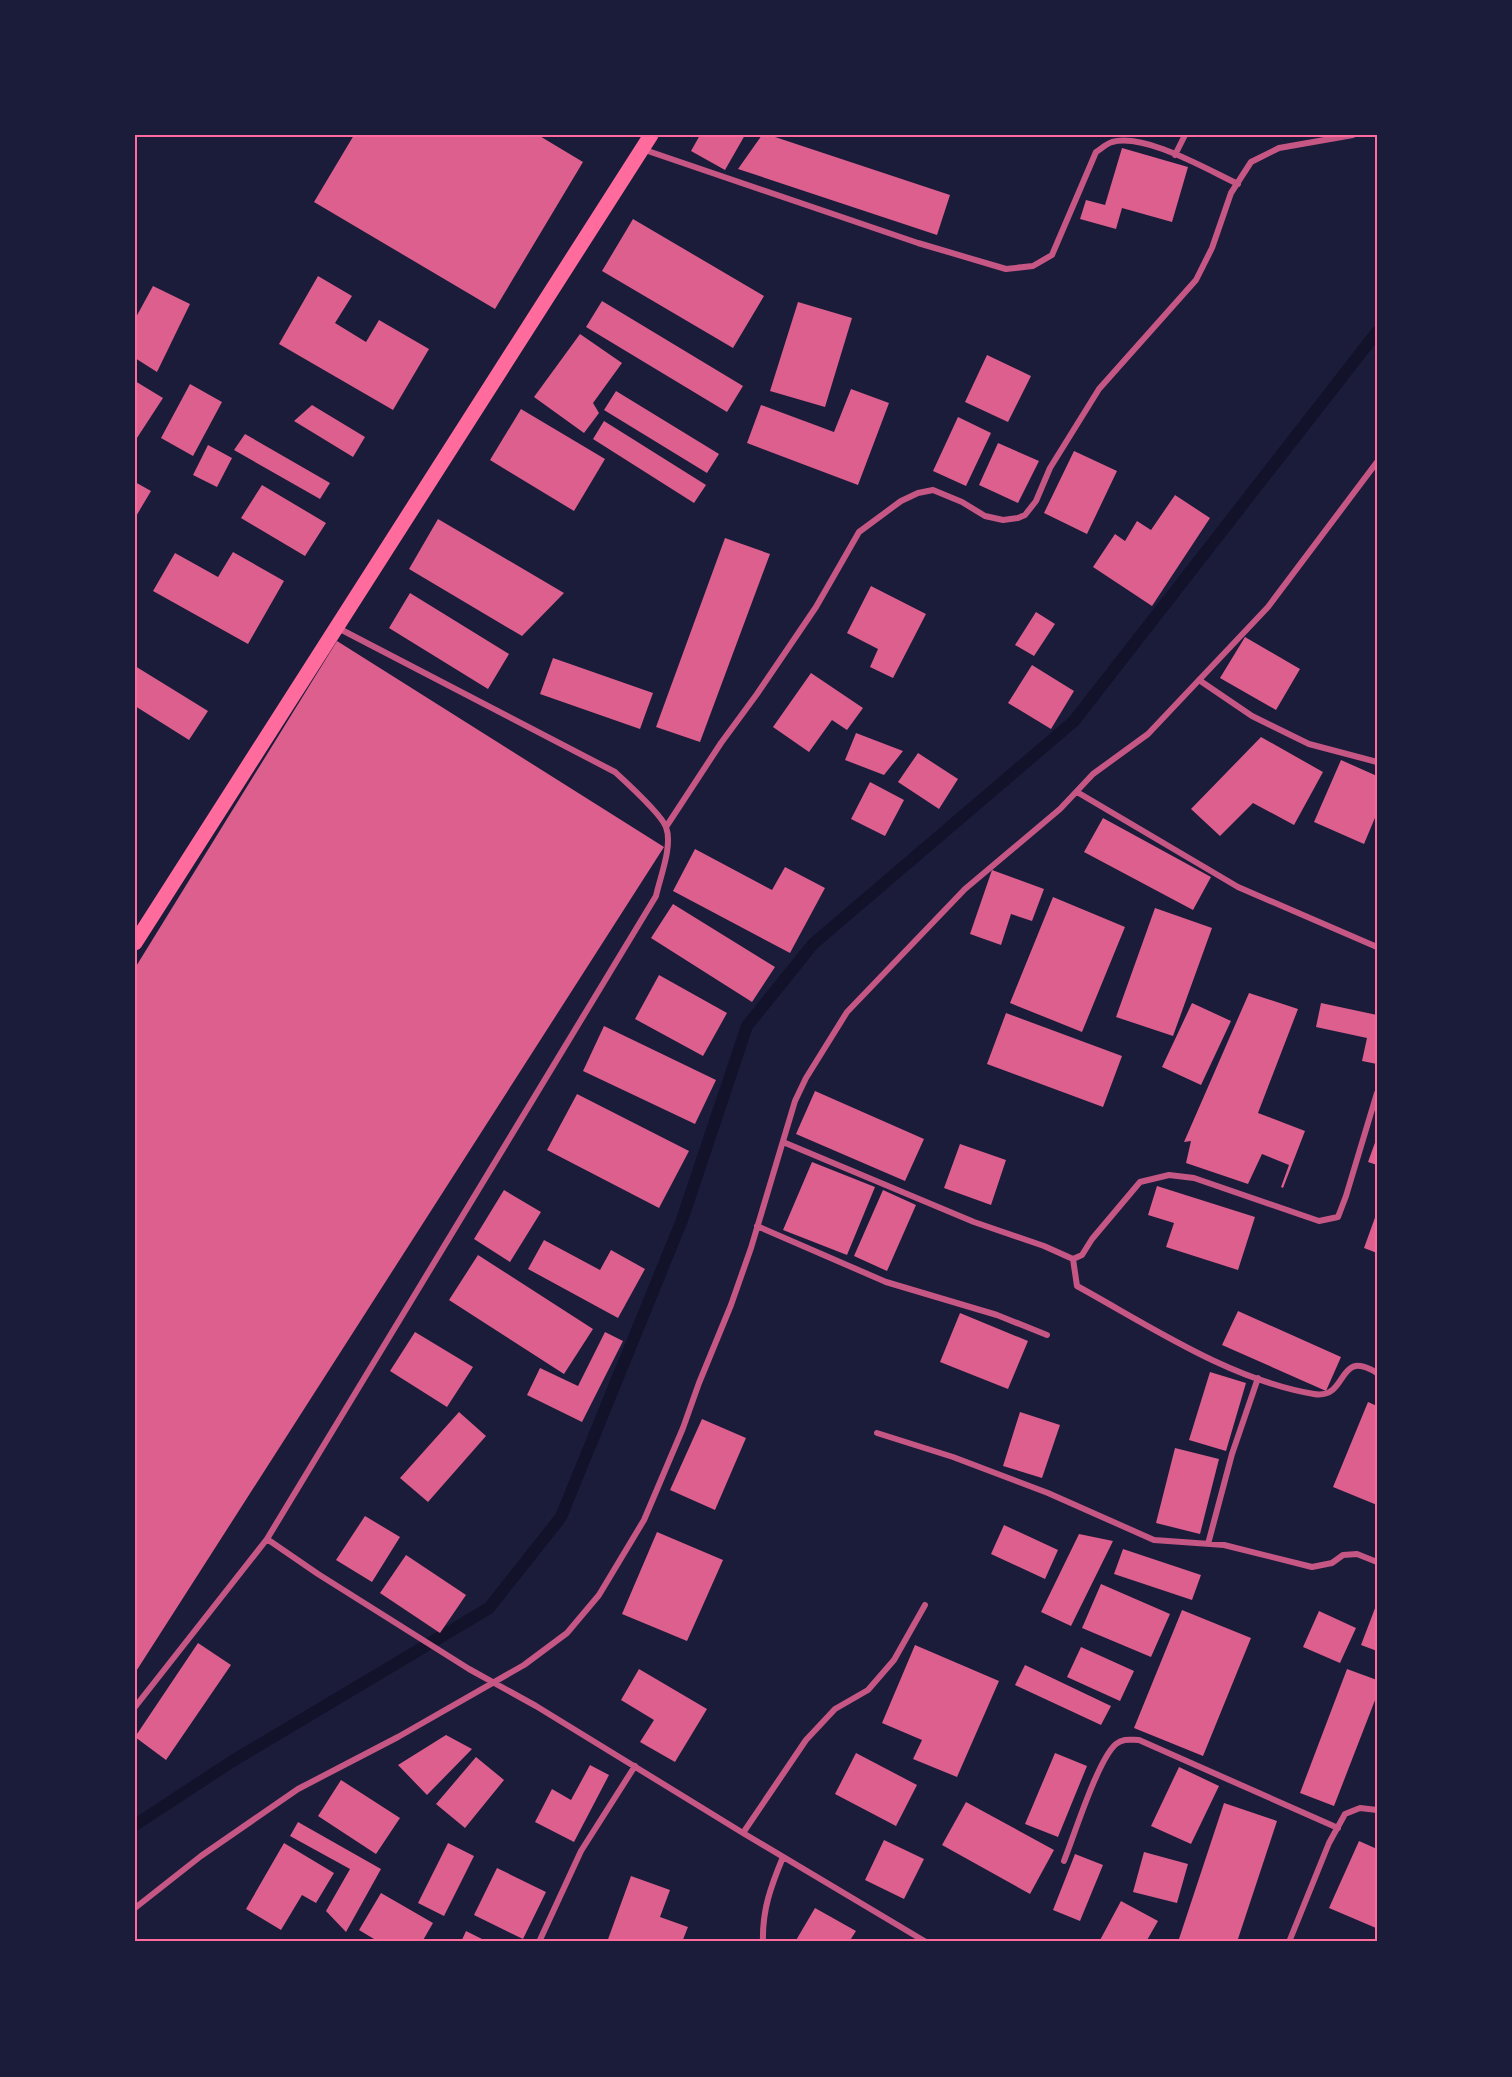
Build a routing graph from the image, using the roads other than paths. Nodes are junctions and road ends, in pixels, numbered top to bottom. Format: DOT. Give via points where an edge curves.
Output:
graph roads {
  1 [pos="651,135"];
  2 [pos="1185,135"];
  3 [pos="1353,135"];
  4 [pos="642,150"];
  5 [pos="1175,155"];
  6 [pos="1238,184"];
  7 [pos="1377,462"];
  8 [pos="338,628"];
  9 [pos="1199,680"];
  10 [pos="1377,762"];
  11 [pos="1077,792"];
  12 [pos="666,827"];
  13 [pos="135,943"];
  14 [pos="1377,947"];
  15 [pos="1377,1093"];
  16 [pos="783,1142"];
  17 [pos="758,1226"];
  18 [pos="1073,1259"];
  19 [pos="1047,1335"];
  20 [pos="1377,1373"];
  21 [pos="1258,1378"];
  22 [pos="877,1433"];
  23 [pos="267,1539"];
  24 [pos="1208,1544"];
  25 [pos="1377,1562"];
  26 [pos="925,1605"];
  27 [pos="493,1683"];
  28 [pos="135,1707"];
  29 [pos="635,1766"];
  30 [pos="1377,1810"];
  31 [pos="1338,1827"];
  32 [pos="743,1833"];
  33 [pos="783,1857"];
  34 [pos="1064,1861"];
  35 [pos="135,1908"];
  36 [pos="539,1942"];
  37 [pos="763,1942"];
  38 [pos="926,1942"];
  39 [pos="1289,1942"];
  1 -- 4 [label="main road"];
  2 -- 5 [label="street"];
  3 -- 6 [label="street" via="1279,148 1251,162"];
  4 -- 5 [label="street" via="1006,269 1033,266 1052,255 1096,152 1110,142 1127,140 1153,145"];
  4 -- 8 [label="main road"];
  5 -- 6 [label="street"];
  6 -- 12 [label="street" via="1196,280 1099,389 1025,514 1003,520 985,516 933,490 901,501 860,532 816,607"];
  7 -- 9 [label="street" via="1268,607"];
  8 -- 12 [label="street" via="615,772"];
  8 -- 13 [label="main road"];
  9 -- 10 [label="street" via="1252,716 1309,744"];
  9 -- 11 [label="street" via="1148,734 1092,774"];
  11 -- 14 [label="street" via="1238,887"];
  11 -- 16 [label="street" via="965,889 848,1012 806,1078"];
  12 -- 23 [label="street" via="668,849 656,896"];
  15 -- 18 [label="street" via="1338,1217 1319,1221 1194,1178 1168,1176 1140,1182 1082,1255"];
  16 -- 17 [label="street"];
  16 -- 18 [label="street"];
  17 -- 19 [label="street" via="886,1281 997,1314"];
  17 -- 27 [label="street" via="731,1305 644,1520 599,1594 567,1633"];
  18 -- 21 [label="street" via="1077,1286 1220,1363"];
  20 -- 21 [label="street" via="1365,1366 1348,1369 1326,1395"];
  21 -- 24 [label="street"];
  22 -- 24 [label="street" via="1048,1493 1154,1540"];
  23 -- 27 [label="street"];
  23 -- 28 [label="street"];
  24 -- 25 [label="street" via="1312,1567 1332,1563 1343,1555 1357,1554"];
  26 -- 32 [label="street" via="894,1660 868,1690 835,1709 806,1740"];
  27 -- 29 [label="street"];
  27 -- 35 [label="street" via="298,1790 201,1856"];
  29 -- 32 [label="street"];
  29 -- 36 [label="street" via="581,1851"];
  30 -- 31 [label="street" via="1360,1808 1345,1814"];
  31 -- 34 [label="street" via="1139,1740 1125,1739 1115,1744 1100,1768"];
  31 -- 39 [label="street"];
  32 -- 33 [label="street"];
  33 -- 37 [label="street" via="768,1894"];
  33 -- 38 [label="street"];
}
